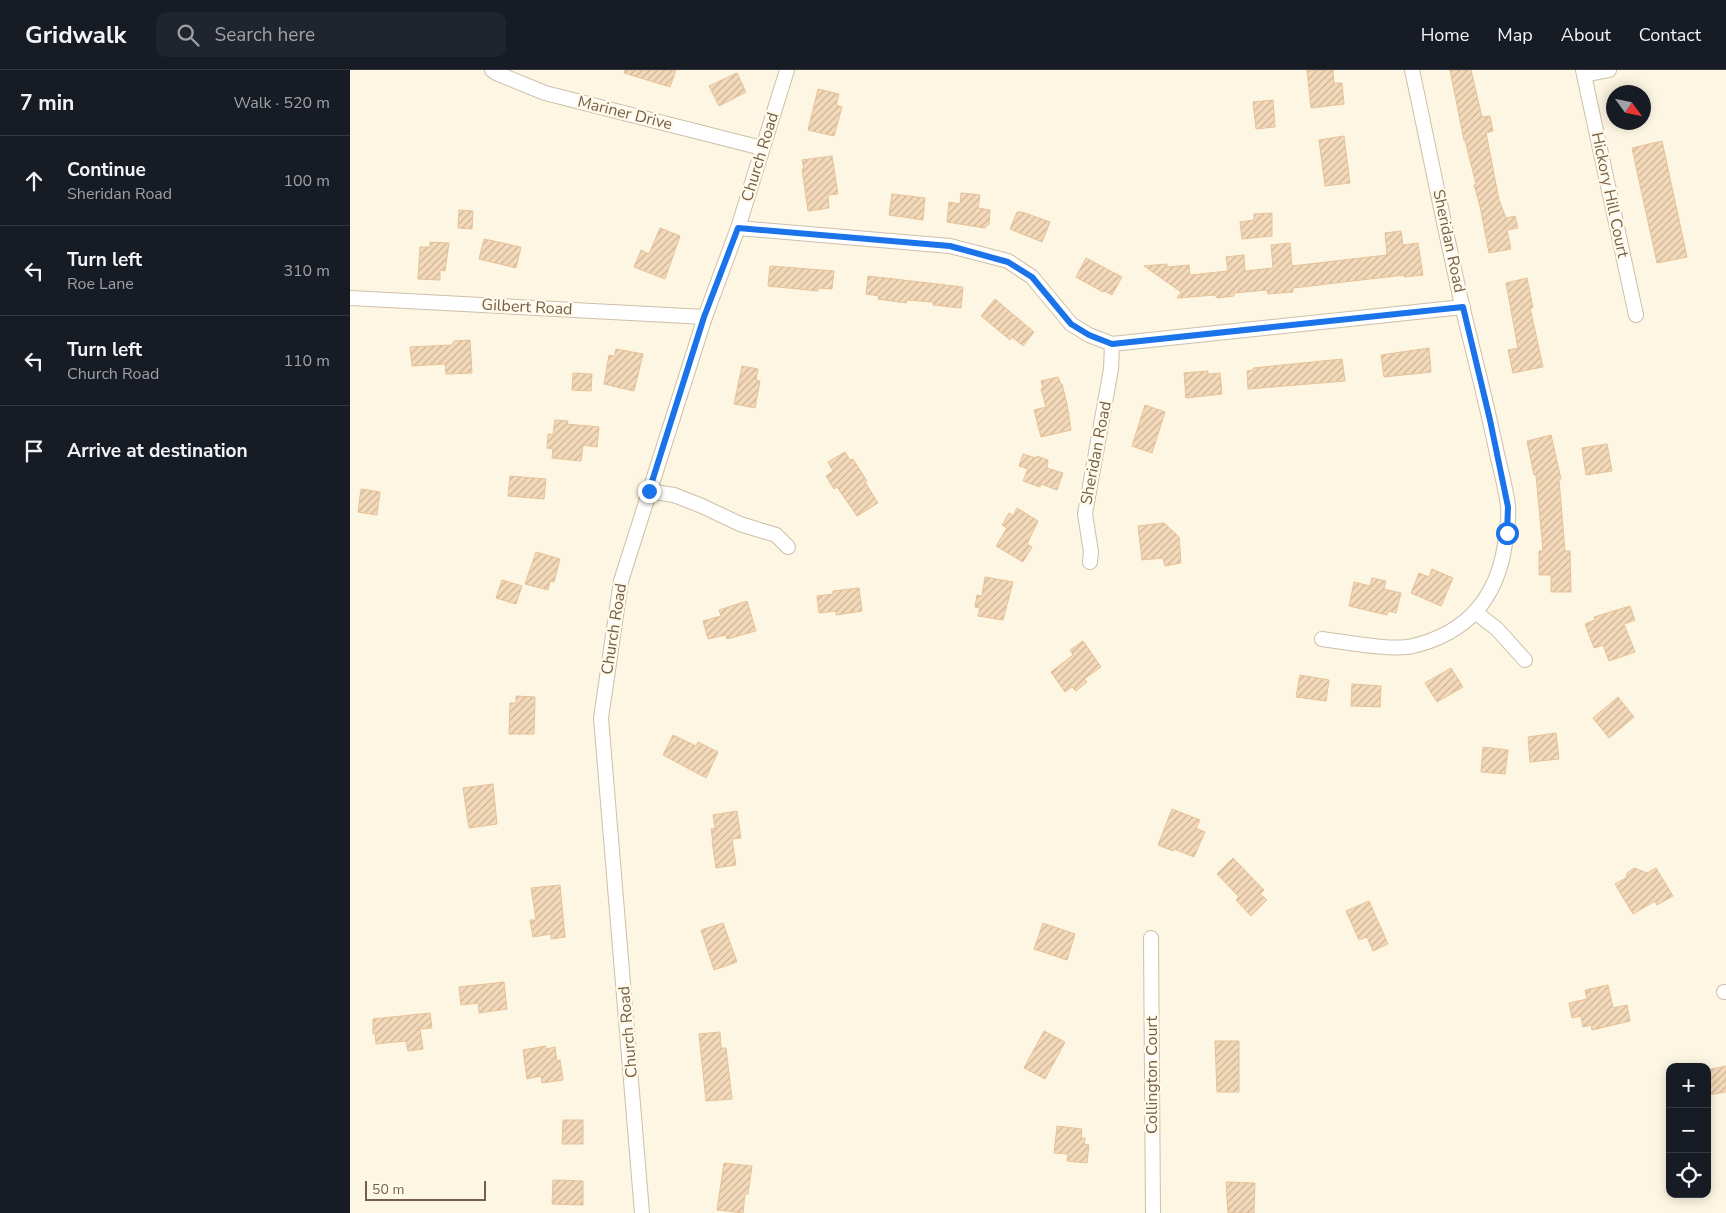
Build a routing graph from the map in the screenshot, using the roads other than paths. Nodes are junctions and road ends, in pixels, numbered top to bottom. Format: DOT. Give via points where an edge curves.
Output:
graph roads {
  1 [pos="492,70"];
  2 [pos="787,70"];
  3 [pos="1412,70"];
  4 [pos="1609,70"];
  5 [pos="1583,73"];
  6 [pos="762,148"];
  7 [pos="738,228"];
  8 [pos="350,298"];
  9 [pos="1463,307"];
  10 [pos="1636,315"];
  11 [pos="704,317"];
  12 [pos="1112,344"];
  13 [pos="649,491"];
  14 [pos="788,547"];
  15 [pos="1090,562"];
  16 [pos="1475,612"];
  17 [pos="1322,639"];
  18 [pos="1525,660"];
  19 [pos="1151,938"];
  20 [pos="642,1213"];
  21 [pos="1152,1213"];
  1 -- 6 [label="street, Mariner Drive" via="545,93"];
  2 -- 6 [label="street, Church Road"];
  3 -- 9 [label="street, Sheridan Road"];
  4 -- 5 [label="street"];
  5 -- 10 [label="street, Hickory Hill Court"];
  6 -- 7 [label="street, Church Road"];
  7 -- 11 [label="street, Church Road"];
  7 -- 12 [label="street" via="950,246 1008,262 1032,277 1071,324"];
  8 -- 11 [label="street, Gilbert Road"];
  9 -- 12 [label="street"];
  9 -- 16 [label="street, Sheridan Road" via="1508,507 1502,562 1492,588"];
  11 -- 13 [label="street, Church Road"];
  12 -- 15 [label="street, Sheridan Road" via="1112,369 1084,514"];
  13 -- 14 [label="street" via="674,495 740,524 776,535"];
  13 -- 20 [label="street, Church Road" via="621,581 601,718"];
  16 -- 17 [label="street, Sheridan Road" via="1453,629 1411,646"];
  16 -- 18 [label="street" via="1497,629"];
  19 -- 21 [label="street, Collington Court"];
}
